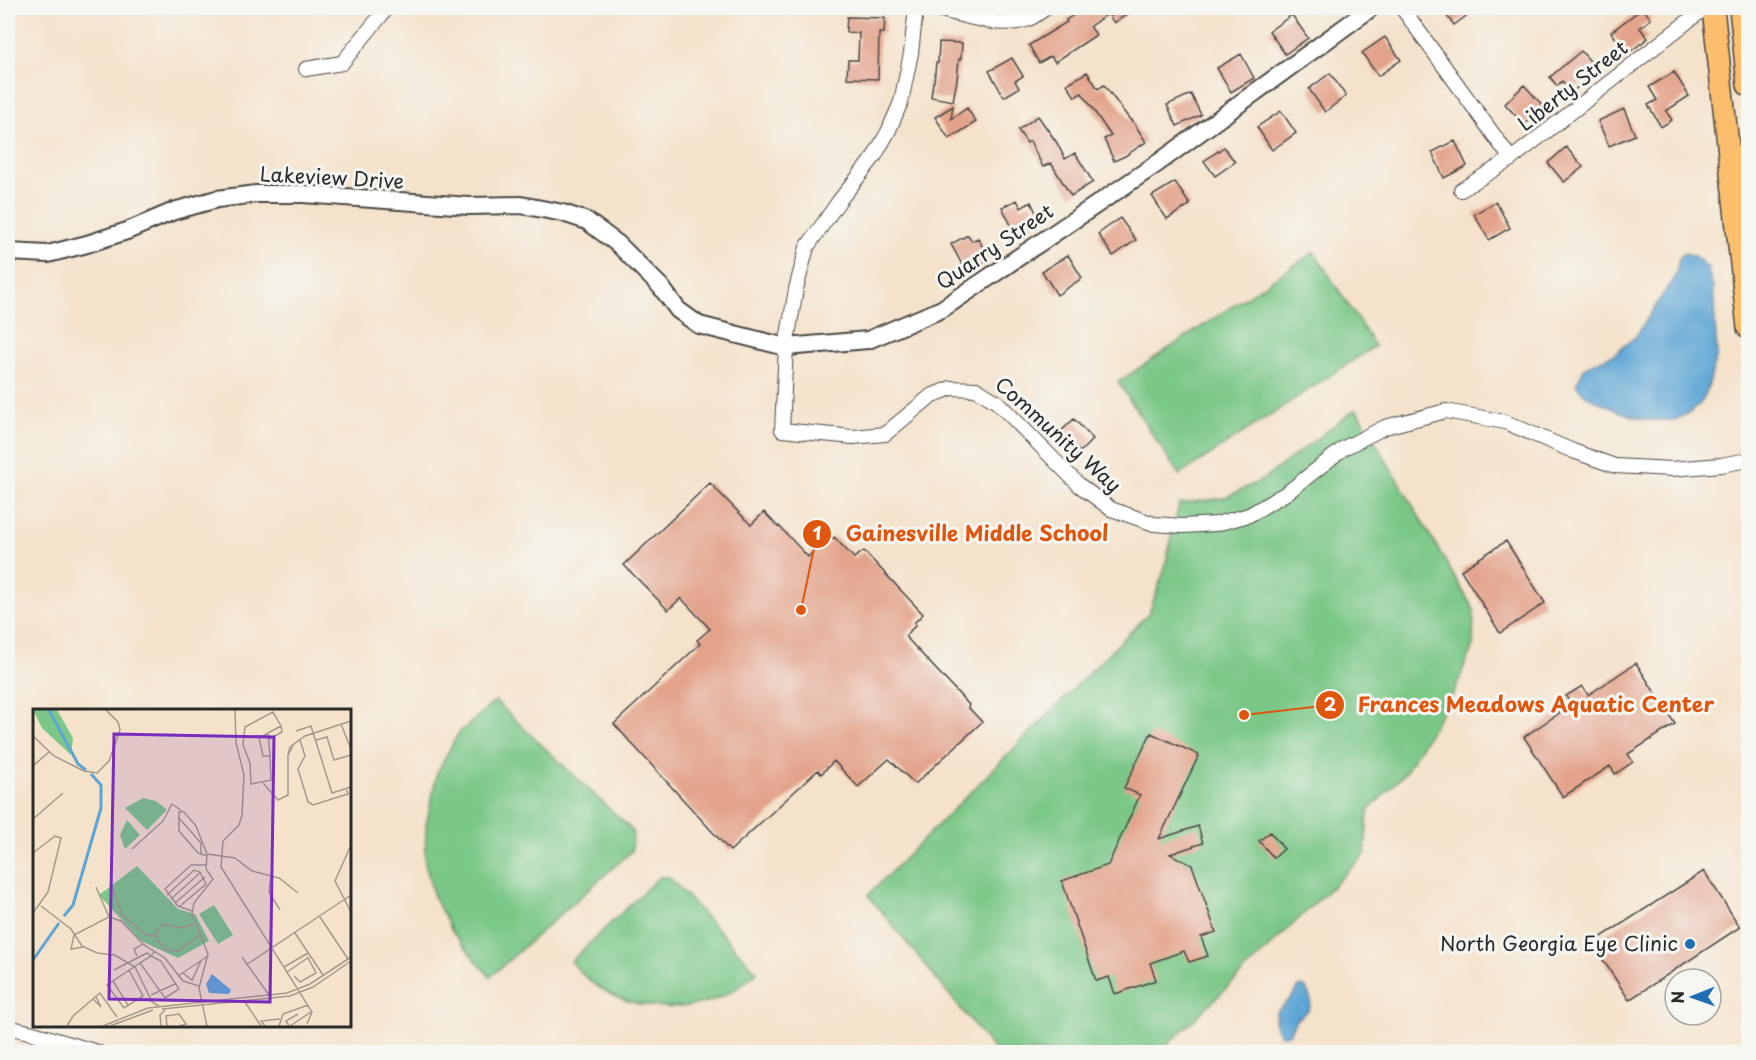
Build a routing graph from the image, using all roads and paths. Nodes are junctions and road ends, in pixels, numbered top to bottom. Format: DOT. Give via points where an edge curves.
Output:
graph roads {
  1 [pos="387,8"];
  2 [pos="916,8"];
  3 [pos="933,8"];
  4 [pos="1046,8"];
  5 [pos="1371,8"];
  6 [pos="1402,8"];
  7 [pos="1705,8"];
  8 [pos="1713,8"];
  9 [pos="1740,8"];
  10 [pos="306,69"];
  11 [pos="1749,85"];
  12 [pos="1511,159"];
  13 [pos="1461,190"];
  14 [pos="618,244"];
  15 [pos="8,252"];
  16 [pos="1749,328"];
  17 [pos="786,347"];
  18 [pos="1749,460"];
  19 [pos="8,1028"];
  20 [pos="97,1053"];
  1 -- 10 [label="street" via="342,63"];
  2 -- 17 [label="street" via="901,102 874,157 807,247"];
  3 -- 4 [label="street" via="996,22 1028,20"];
  5 -- 17 [label="street, Quarry Street" via="1158,163 942,309 868,340"];
  6 -- 12 [label="street"];
  7 -- 12 [label="street, Liberty Street"];
  8 -- 16 [label="main road"];
  9 -- 11 [label="main road"];
  12 -- 13 [label="street, Liberty Street"];
  14 -- 15 [label="street, Lakeview Drive" via="587,221 521,205 470,206 256,194 217,199 174,211 127,231 48,254"];
  14 -- 17 [label="street, Quarry Street" via="678,310 699,325"];
  17 -- 18 [label="street, Community Way" via="782,430 853,437 885,434 931,396 951,388 976,389 998,402 1079,485 1111,509 1154,524 1216,524 1249,515 1288,492 1344,448 1385,427 1446,411 1505,422 1615,466 1672,469"];
  19 -- 20 [label="street"];
}
